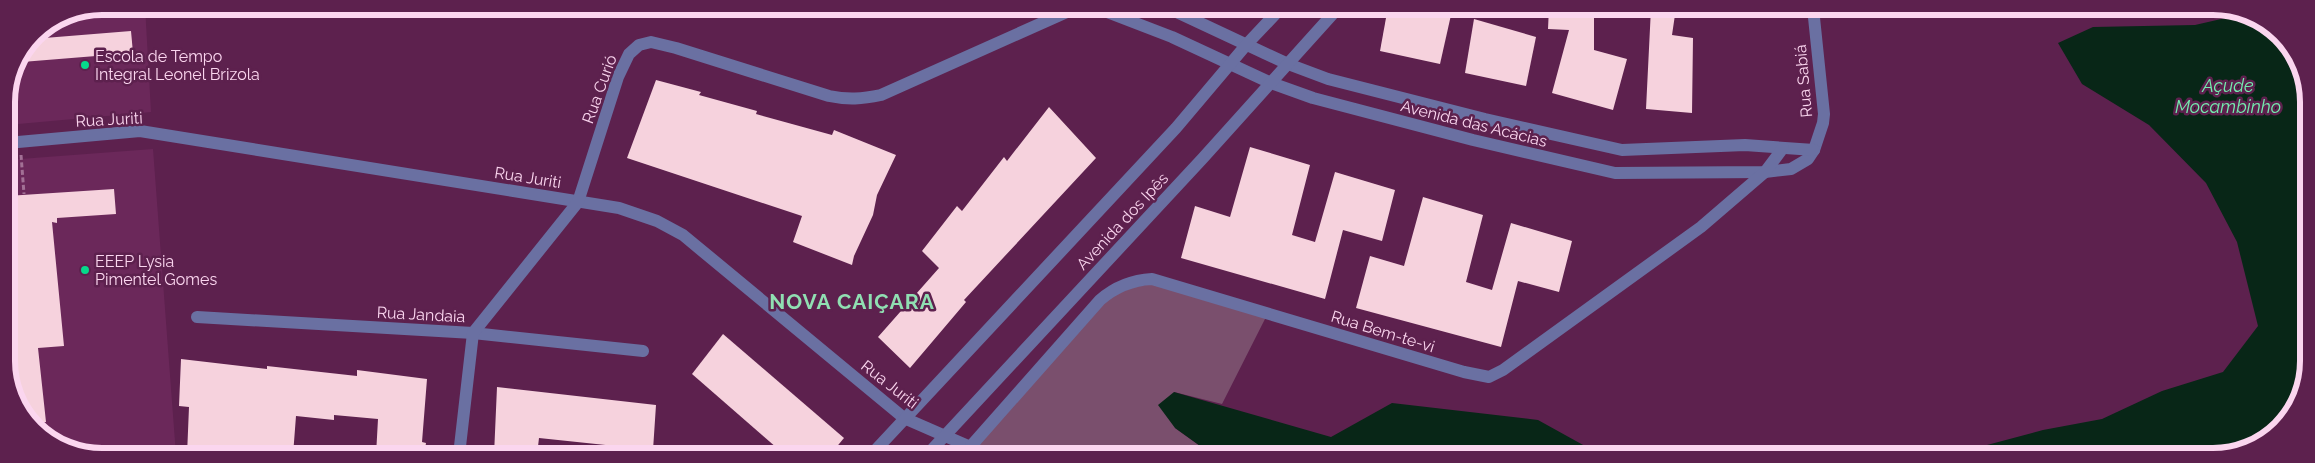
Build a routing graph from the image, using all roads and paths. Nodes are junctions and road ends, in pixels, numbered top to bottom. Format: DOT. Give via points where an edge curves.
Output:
graph roads {
  1 [pos="1060,15"];
  2 [pos="1115,15"];
  3 [pos="1184,15"];
  4 [pos="1274,15"];
  5 [pos="1332,15"];
  6 [pos="1814,15"];
  7 [pos="1247,44"];
  8 [pos="1231,64"];
  9 [pos="1288,64"];
  10 [pos="1270,83"];
  11 [pos="15,142"];
  12 [pos="1771,146"];
  13 [pos="1814,150"];
  14 [pos="15,151"];
  15 [pos="1765,172"];
  16 [pos="24,194"];
  17 [pos="578,202"];
  18 [pos="197,317"];
  19 [pos="473,333"];
  20 [pos="643,351"];
  21 [pos="904,418"];
  22 [pos="944,436"];
  23 [pos="971,446"];
  24 [pos="460,448"];
  25 [pos="877,448"];
  26 [pos="933,448"];
  27 [pos="975,448"];
  1 -- 17 [label="street, Rua Curió" via="881,95 860,100 829,96 676,48 651,42 639,45 629,54 618,77"];
  2 -- 8 [label="street, Avenida das Acácias"];
  3 -- 7 [label="street, Avenida das Acácias"];
  4 -- 7 [label="street, Avenida dos Ipês"];
  5 -- 9 [label="street, Avenida dos Ipês"];
  6 -- 13 [label="street, Rua Sabiá" via="1824,114"];
  7 -- 8 [label="street, Avenida dos Ipês"];
  7 -- 9 [label="street, Avenida das Acácias"];
  8 -- 10 [label="street, Avenida das Acácias"];
  8 -- 21 [label="street, Avenida dos Ipês" via="995,324"];
  9 -- 10 [label="street, Avenida dos Ipês"];
  9 -- 12 [label="street, Avenida das Acácias" via="1328,80 1622,150"];
  10 -- 15 [label="street, Avenida das Acácias" via="1341,106 1615,172"];
  10 -- 22 [label="street, Avenida dos Ipês"];
  11 -- 17 [label="street, Rua Juriti" via="140,132"];
  12 -- 13 [label="street, Avenida das Acácias"];
  12 -- 15 [label="street, Rua Bem-te-vi"];
  13 -- 15 [label="street, Avenida das Acácias" via="1808,159 1791,169"];
  14 -- 16 [label="path"];
  15 -- 23 [label="street, Rua Bem-te-vi" via="1702,227 1490,377 1152,279 1140,280 1118,287 1100,300"];
  17 -- 19 [label="street, Rua Curió"];
  17 -- 21 [label="street, Rua Juriti" via="619,208 657,221 683,235"];
  18 -- 19 [label="street, Rua Jandaia"];
  19 -- 20 [label="street, Rua Jandaia"];
  19 -- 24 [label="street"];
  21 -- 22 [label="street, Rua Juriti"];
  21 -- 25 [label="street, Avenida dos Ipês"];
  22 -- 23 [label="street, Rua Juriti"];
  22 -- 26 [label="street, Avenida dos Ipês"];
  23 -- 27 [label="street, Rua Juriti"];
}
